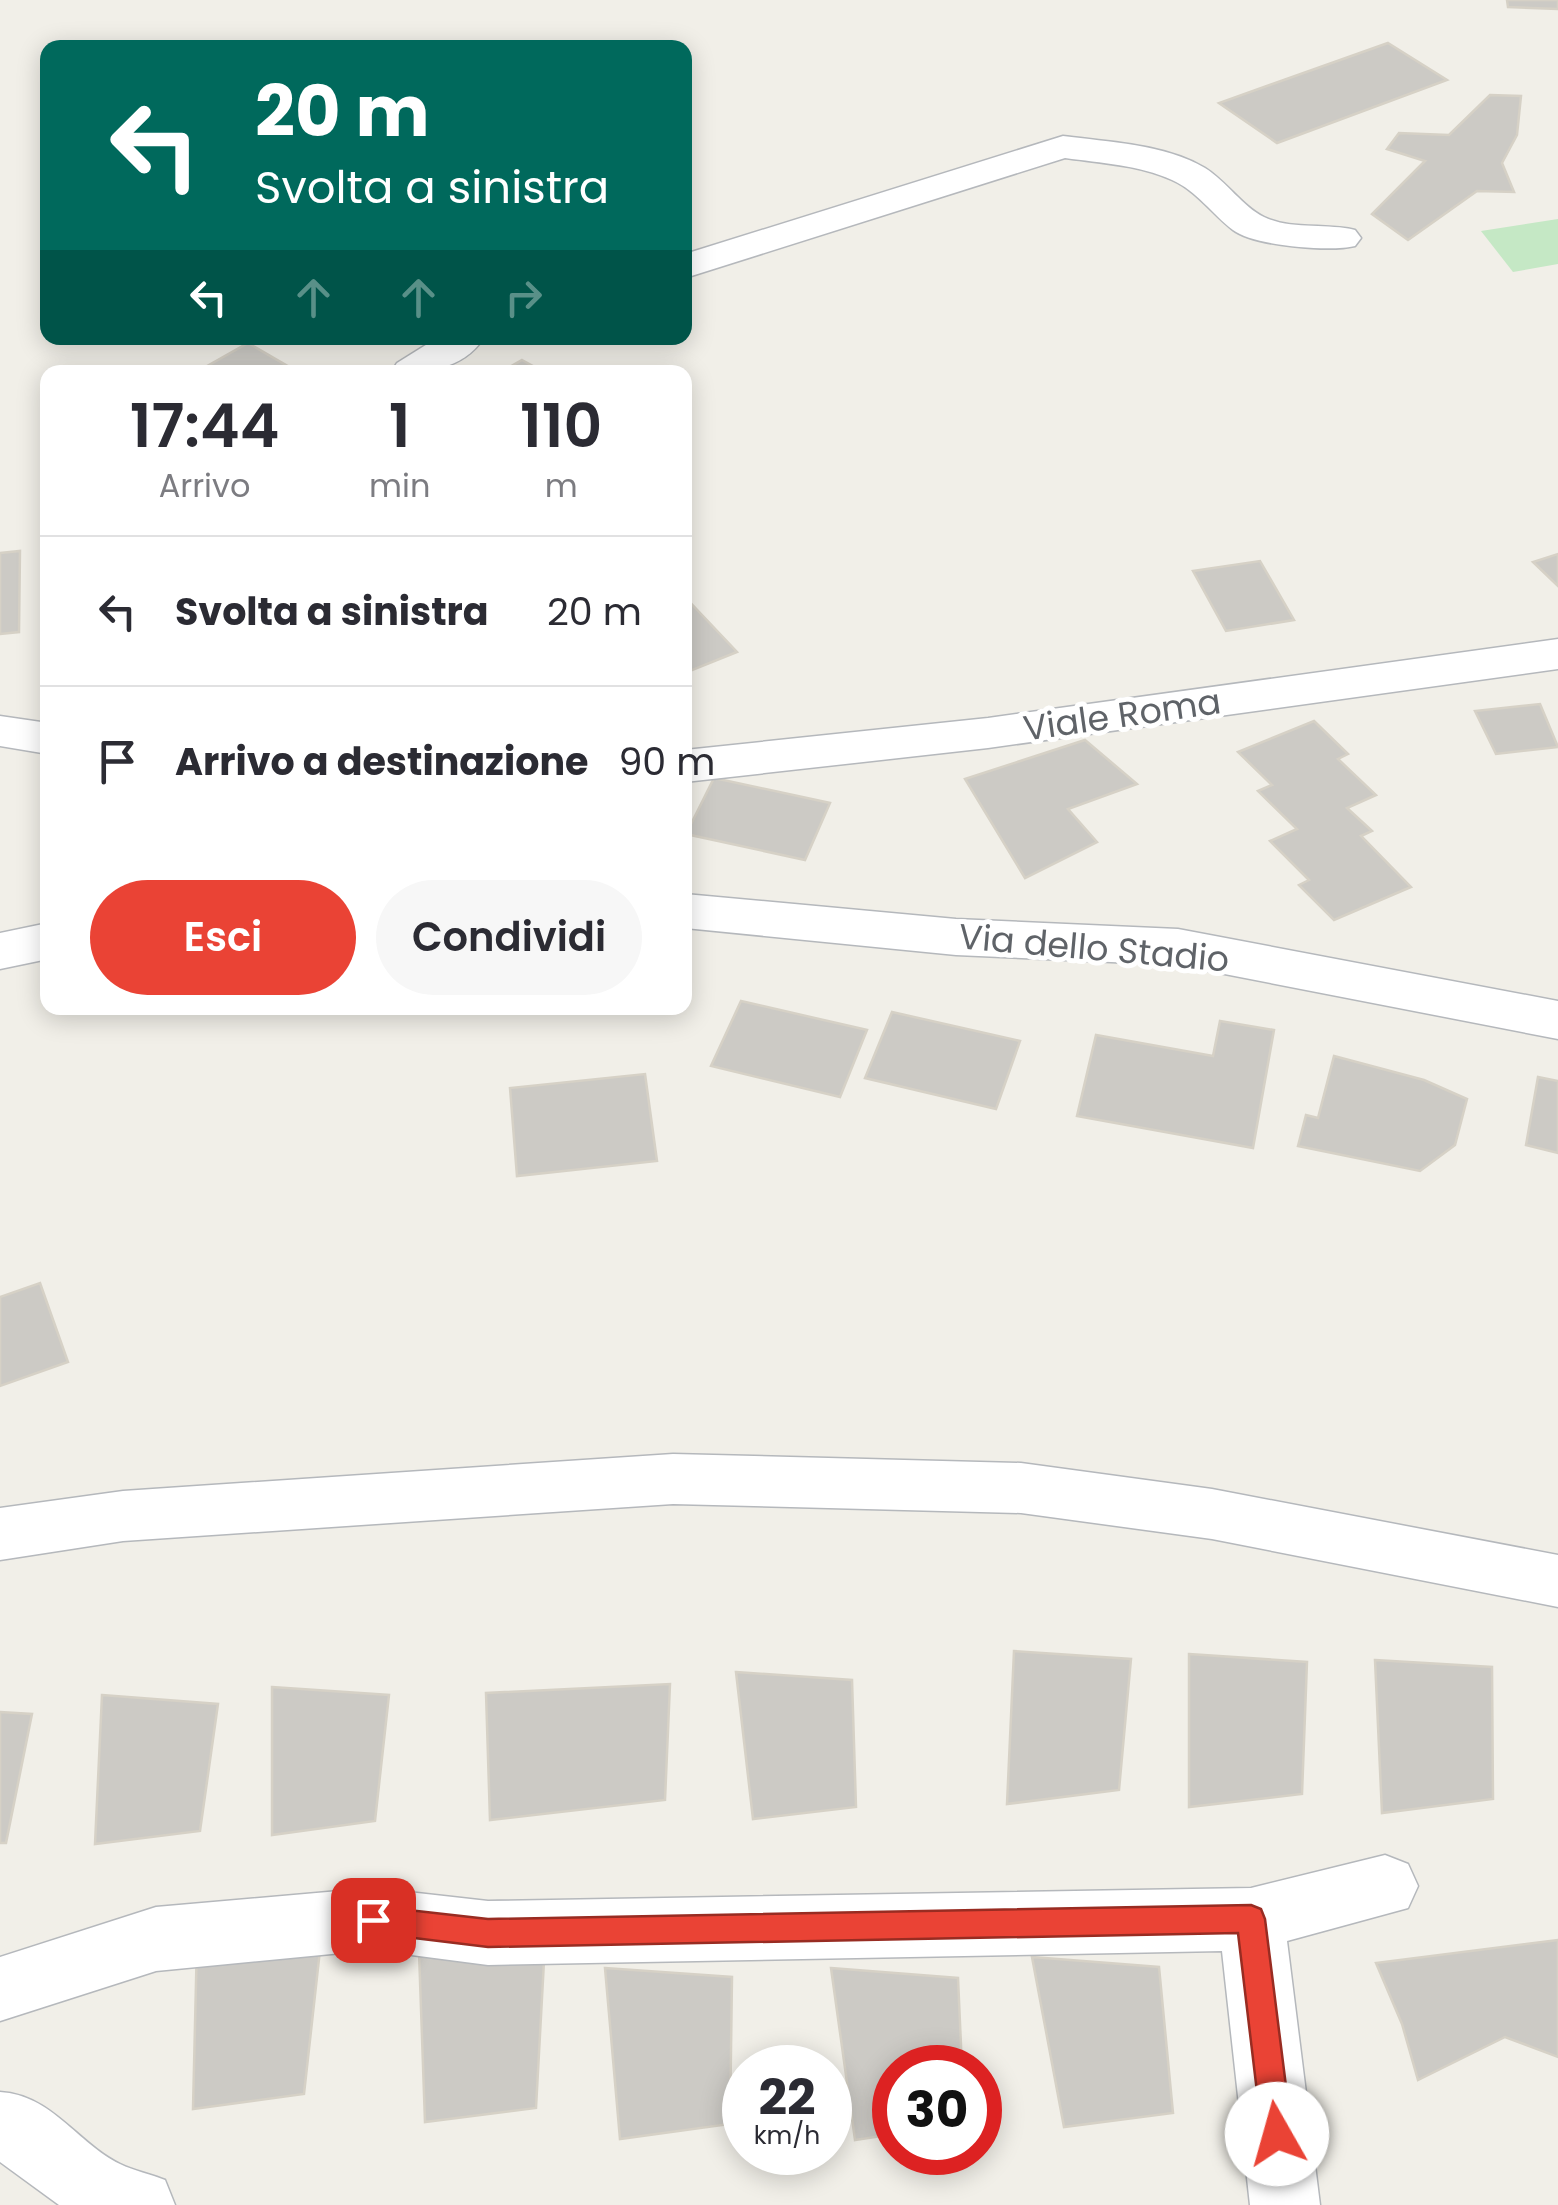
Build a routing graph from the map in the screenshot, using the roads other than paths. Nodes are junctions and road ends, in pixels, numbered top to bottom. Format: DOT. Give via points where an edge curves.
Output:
graph roads {
  1 [pos="1342,238"];
  2 [pos="692,264"];
  3 [pos="453,345"];
  4 [pos="422,365"];
  5 [pos="1558,654"];
  6 [pos="0,731"];
  7 [pos="40,738"];
  8 [pos="692,765"];
  9 [pos="692,912"];
  10 [pos="40,942"];
  11 [pos="0,951"];
  12 [pos="1558,1020"];
  13 [pos="0,1534"];
  14 [pos="1558,1581"];
  15 [pos="1385,1886"];
  16 [pos="1251,1919"];
  17 [pos="0,1989"];
  18 [pos="0,2127"];
  19 [pos="140,2205"];
  20 [pos="1286,2205"];
  1 -- 2 [label="street" via="1249,225 1187,172 1063,147"];
  3 -- 4 [label="street"];
  5 -- 8 [label="street, Viale Roma" via="988,733"];
  6 -- 7 [label="street"];
  9 -- 12 [label="street, Via dello Stadio" via="956,937 1178,947"];
  10 -- 11 [label="street"];
  13 -- 14 [label="street" via="122,1516 673,1478 1021,1488 1212,1514"];
  15 -- 16 [label="street"];
  16 -- 17 [label="street" via="488,1933 373,1920 156,1939"];
  16 -- 20 [label="street"];
  18 -- 19 [label="street" via="16,2128 103,2194"];
}
